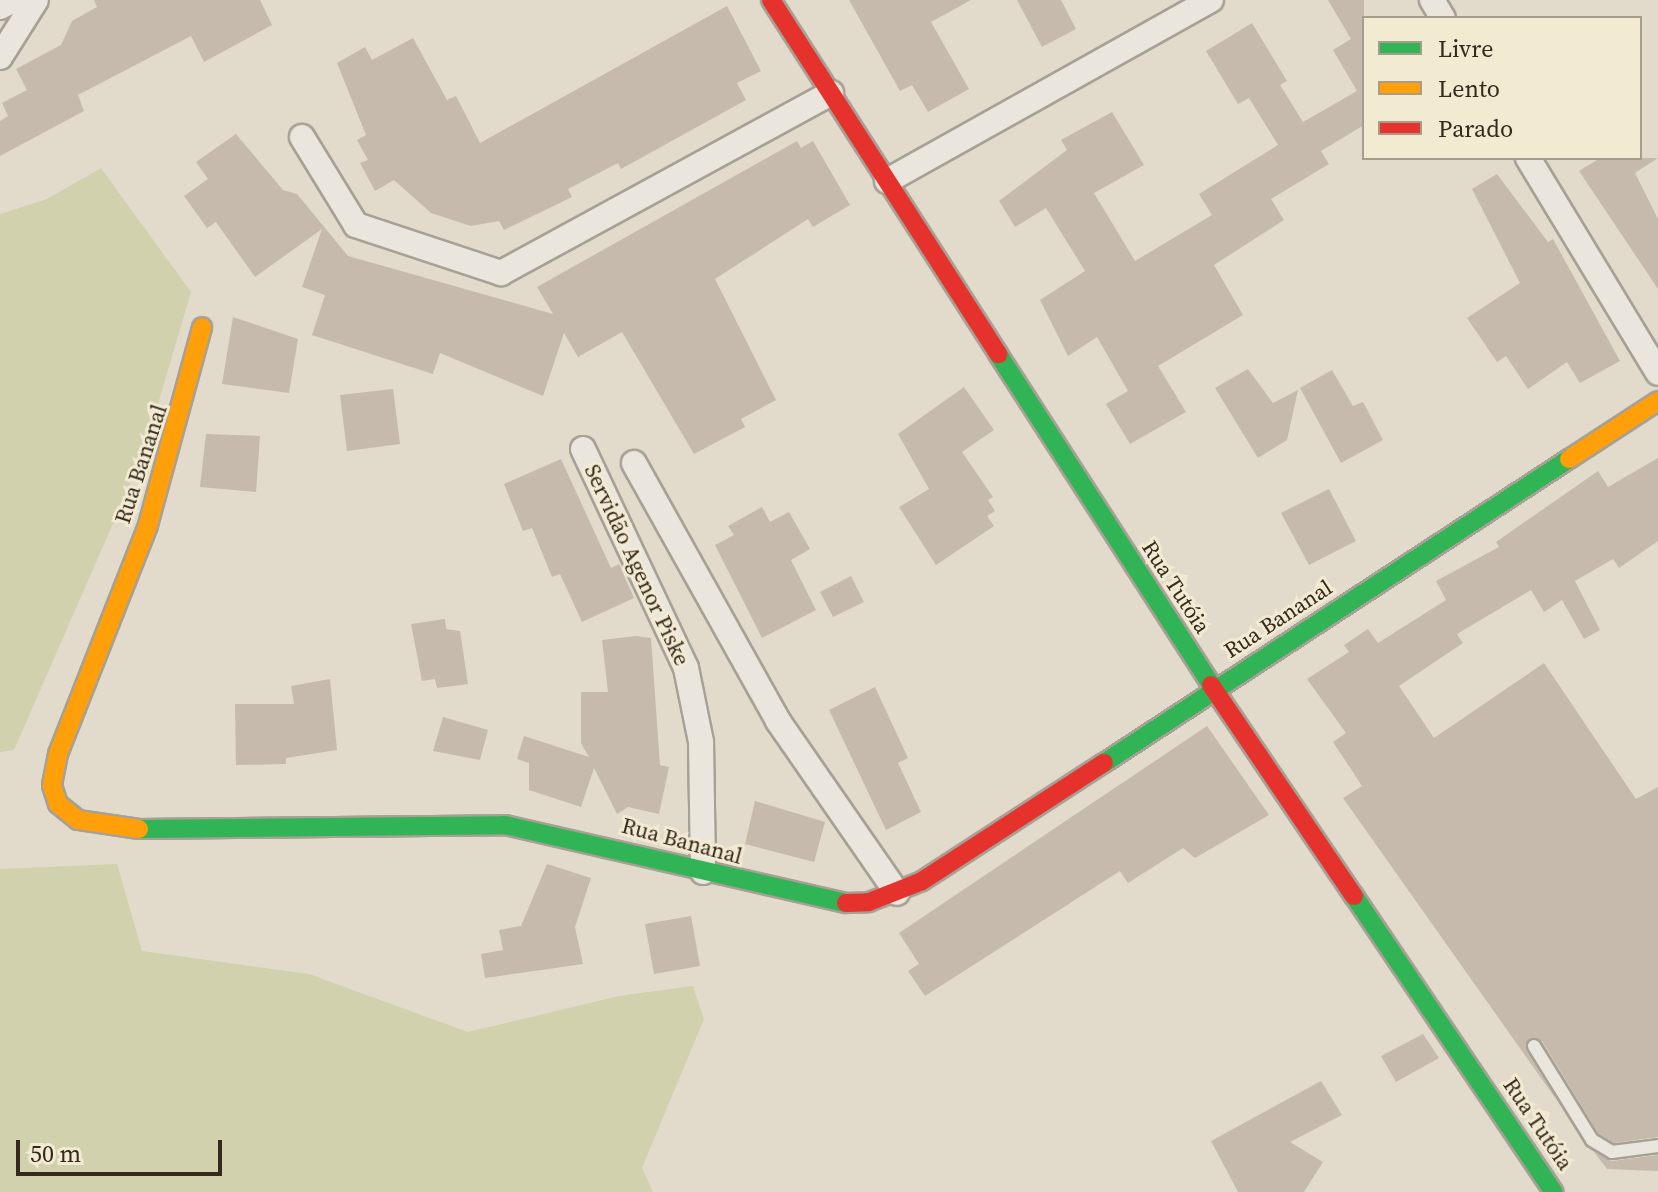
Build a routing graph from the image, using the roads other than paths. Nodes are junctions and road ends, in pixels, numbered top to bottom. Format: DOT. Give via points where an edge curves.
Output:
graph roads {
  1 [pos="14,0"];
  2 [pos="36,0"];
  3 [pos="771,0"];
  4 [pos="1211,0"];
  5 [pos="0,7"];
  6 [pos="0,57"];
  7 [pos="831,93"];
  8 [pos="302,137"];
  9 [pos="1529,160"];
  10 [pos="887,181"];
  11 [pos="202,327"];
  12 [pos="1658,373"];
  13 [pos="1658,401"];
  14 [pos="583,449"];
  15 [pos="634,463"];
  16 [pos="1214,690"];
  17 [pos="703,872"];
  18 [pos="897,893"];
  19 [pos="1534,1046"];
  20 [pos="1658,1146"];
  21 [pos="1554,1192"];
  1 -- 5 [label="street"];
  2 -- 6 [label="street"];
  3 -- 7 [label="street, Rua Tutóia"];
  4 -- 10 [label="street"];
  7 -- 8 [label="street" via="501,273 356,225"];
  7 -- 10 [label="street, Rua Tutóia"];
  9 -- 12 [label="street"];
  10 -- 16 [label="street, Rua Tutóia"];
  11 -- 17 [label="street, Rua Bananal" via="153,512 58,754 52,785 58,804 78,820 141,829 505,825"];
  13 -- 16 [label="street, Rua Bananal"];
  14 -- 17 [label="street, Servidão Agenor Piske" via="686,668 701,742"];
  15 -- 18 [label="street" via="778,721"];
  16 -- 18 [label="street, Rua Bananal"];
  16 -- 21 [label="street, Rua Tutóia"];
  17 -- 18 [label="street, Rua Bananal" via="841,903"];
  19 -- 20 [label="lane" via="1592,1140 1612,1152"];
}
